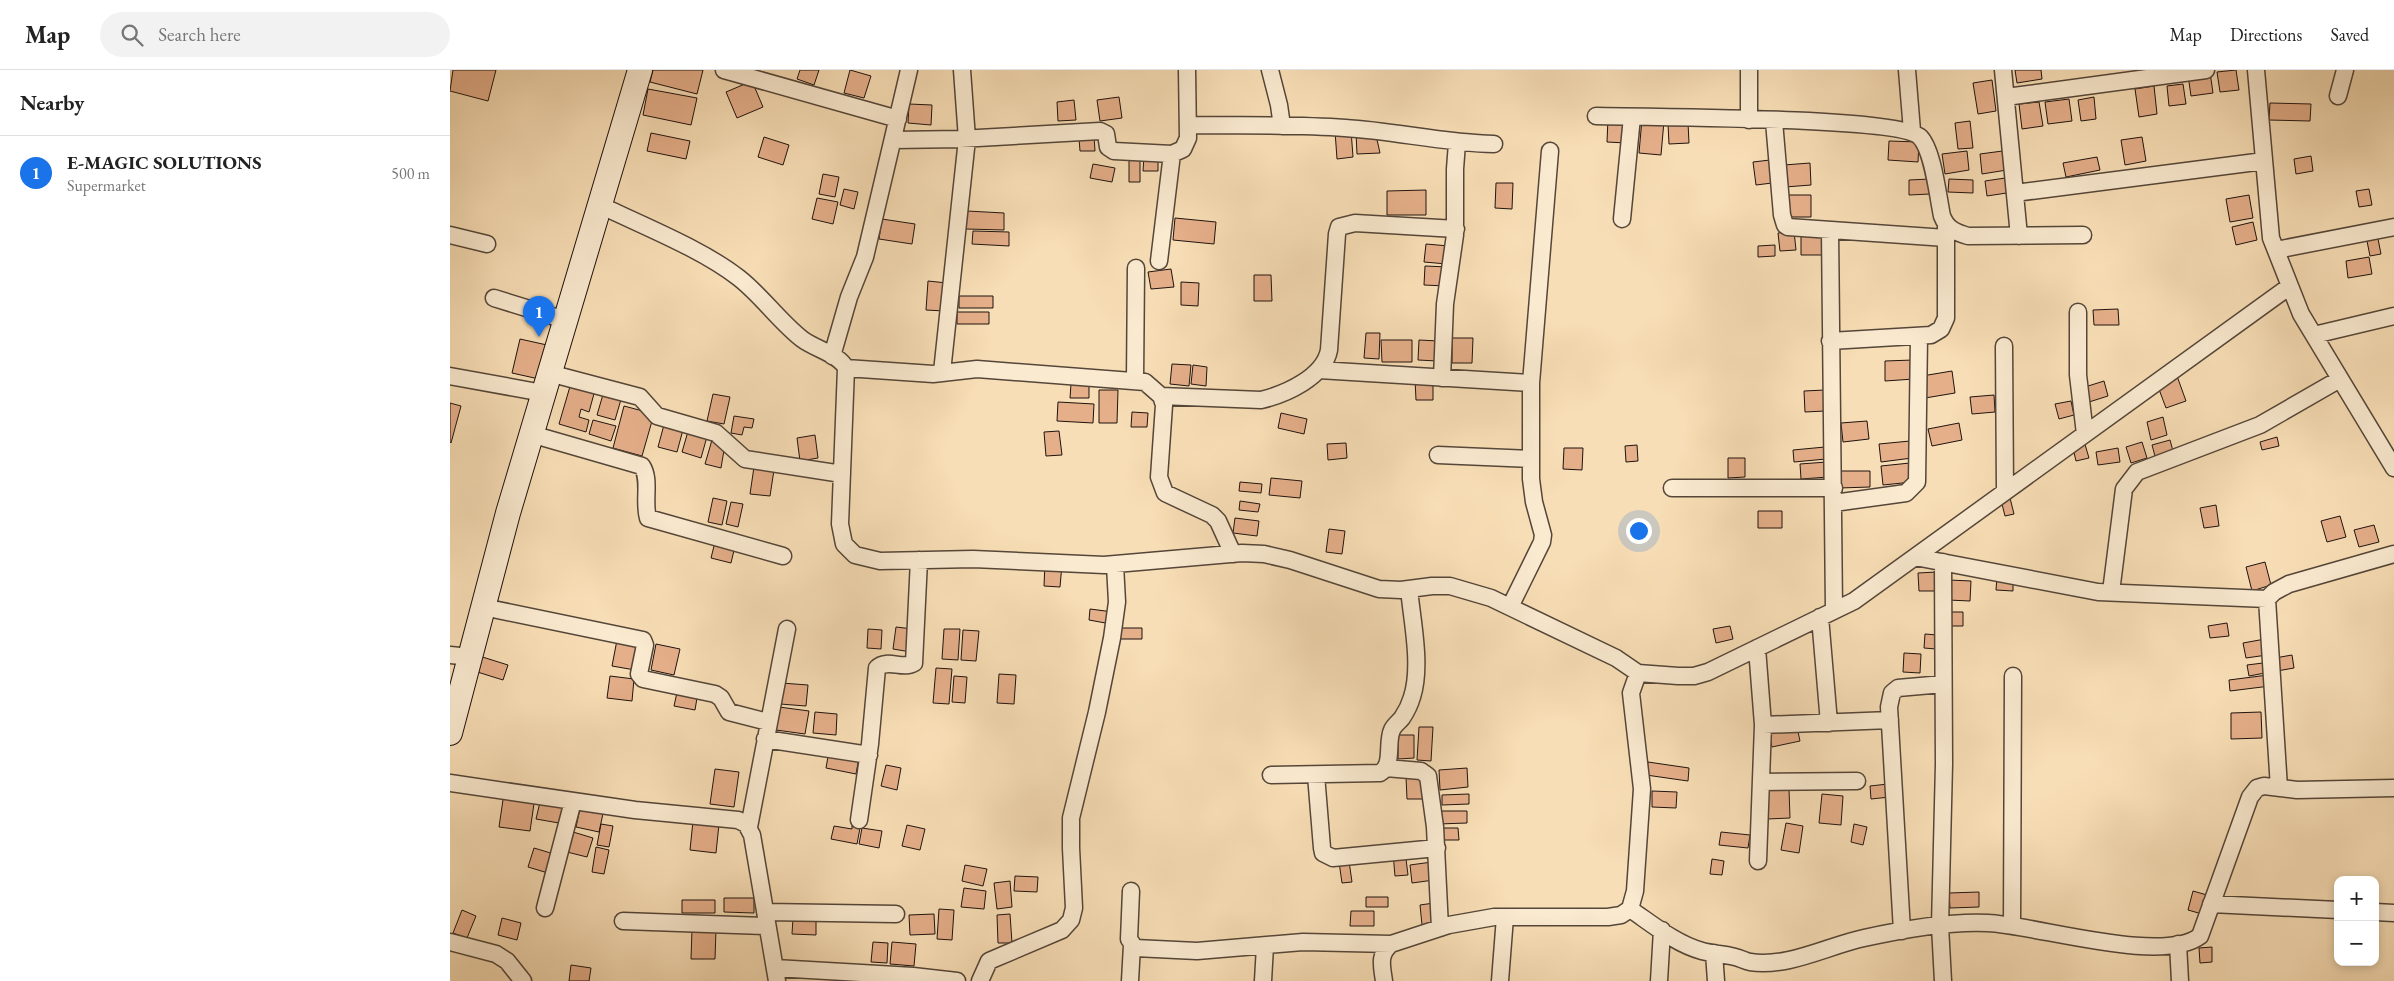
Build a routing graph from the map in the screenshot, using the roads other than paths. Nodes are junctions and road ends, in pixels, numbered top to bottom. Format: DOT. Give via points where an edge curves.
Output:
graph roads {
  1 [pos="640,70"];
  2 [pos="724,70"];
  3 [pos="909,70"];
  4 [pos="962,70"];
  5 [pos="1187,70"];
  6 [pos="1270,70"];
  7 [pos="1749,70"];
  8 [pos="1908,70"];
  9 [pos="2003,70"];
  10 [pos="2206,70"];
  11 [pos="2256,70"];
  12 [pos="2345,70"];
  13 [pos="2178,72"];
  14 [pos="2338,96"];
  15 [pos="2006,97"];
  16 [pos="1596,116"];
  17 [pos="1632,117"];
  18 [pos="898,119"];
  19 [pos="1749,120"];
  20 [pos="1774,121"];
  21 [pos="1188,125"];
  22 [pos="1282,126"];
  23 [pos="1912,131"];
  24 [pos="967,139"];
  25 [pos="894,140"];
  26 [pos="1457,143"];
  27 [pos="1494,144"];
  28 [pos="1550,151"];
  29 [pos="1172,154"];
  30 [pos="2264,160"];
  31 [pos="2015,193"];
  32 [pos="600,205"];
  33 [pos="1622,219"];
  34 [pos="2394,227"];
  35 [pos="1456,230"];
  36 [pos="1830,230"];
  37 [pos="1946,232"];
  38 [pos="450,235"];
  39 [pos="2083,235"];
  40 [pos="2019,236"];
  41 [pos="487,244"];
  42 [pos="2276,250"];
  43 [pos="1159,261"];
  44 [pos="1136,268"];
  45 [pos="2290,286"];
  46 [pos="494,298"];
  47 [pos="2078,312"];
  48 [pos="2394,316"];
  49 [pos="566,320"];
  50 [pos="2314,335"];
  51 [pos="1919,336"];
  52 [pos="1830,341"];
  53 [pos="2004,346"];
  54 [pos="832,356"];
  55 [pos="846,368"];
  56 [pos="1319,370"];
  57 [pos="942,372"];
  58 [pos="450,376"];
  59 [pos="1442,378"];
  60 [pos="2340,379"];
  61 [pos="1135,380"];
  62 [pos="546,383"];
  63 [pos="1532,383"];
  64 [pos="1161,396"];
  65 [pos="531,434"];
  66 [pos="2085,434"];
  67 [pos="1438,455"];
  68 [pos="1531,459"];
  69 [pos="2394,468"];
  70 [pos="842,474"];
  71 [pos="1672,488"];
  72 [pos="2005,492"];
  73 [pos="1834,496"];
  74 [pos="1233,554"];
  75 [pos="2394,554"];
  76 [pos="783,556"];
  77 [pos="1915,557"];
  78 [pos="919,560"];
  79 [pos="1943,562"];
  80 [pos="1115,565"];
  81 [pos="1409,589"];
  82 [pos="2111,592"];
  83 [pos="2267,599"];
  84 [pos="483,607"];
  85 [pos="1510,607"];
  86 [pos="1827,614"];
  87 [pos="787,629"];
  88 [pos="1757,648"];
  89 [pos="460,656"];
  90 [pos="1638,673"];
  91 [pos="2012,676"];
  92 [pos="1943,684"];
  93 [pos="1890,720"];
  94 [pos="768,722"];
  95 [pos="1829,722"];
  96 [pos="1763,725"];
  97 [pos="450,733"];
  98 [pos="765,739"];
  99 [pos="869,755"];
  100 [pos="1386,768"];
  101 [pos="1316,775"];
  102 [pos="1271,776"];
  103 [pos="1857,781"];
  104 [pos="1761,782"];
  105 [pos="450,783"];
  106 [pos="2279,788"];
  107 [pos="2394,788"];
  108 [pos="573,801"];
  109 [pos="859,820"];
  110 [pos="749,827"];
  111 [pos="1436,848"];
  112 [pos="1758,861"];
  113 [pos="1131,891"];
  114 [pos="2211,904"];
  115 [pos="544,908"];
  116 [pos="1630,909"];
  117 [pos="2334,910"];
  118 [pos="2379,912"];
  119 [pos="2394,912"];
  120 [pos="896,914"];
  121 [pos="1505,918"];
  122 [pos="766,919"];
  123 [pos="623,921"];
  124 [pos="2012,925"];
  125 [pos="1940,926"];
  126 [pos="1440,928"];
  127 [pos="1662,930"];
  128 [pos="1902,931"];
  129 [pos="450,942"];
  130 [pos="1391,944"];
  131 [pos="2178,944"];
  132 [pos="1132,945"];
  133 [pos="1265,946"];
  134 [pos="1714,954"];
  135 [pos="776,975"];
  136 [pos="524,981"];
  137 [pos="957,981"];
  138 [pos="980,981"];
  139 [pos="1130,981"];
  140 [pos="1263,981"];
  141 [pos="1384,981"];
  142 [pos="1500,981"];
  143 [pos="1659,981"];
  144 [pos="1716,981"];
  145 [pos="1943,981"];
  146 [pos="2180,981"];
  1 -- 32 [label="main road"];
  2 -- 18 [label="street"];
  3 -- 18 [label="street"];
  4 -- 24 [label="street"];
  5 -- 21 [label="street"];
  6 -- 22 [label="street"];
  7 -- 19 [label="street"];
  8 -- 23 [label="street"];
  9 -- 15 [label="street"];
  10 -- 13 [label="street"];
  11 -- 30 [label="street"];
  12 -- 14 [label="street"];
  13 -- 15 [label="street"];
  15 -- 31 [label="street"];
  16 -- 17 [label="street"];
  17 -- 19 [label="street"];
  17 -- 33 [label="street"];
  18 -- 25 [label="street"];
  19 -- 20 [label="street"];
  20 -- 23 [label="street" via="1849,123"];
  20 -- 36 [label="street" via="1785,225"];
  21 -- 22 [label="street"];
  21 -- 29 [label="street" via="1188,138 1183,149"];
  22 -- 26 [label="street" via="1355,128"];
  23 -- 37 [label="street" via="1921,138 1927,150"];
  24 -- 25 [label="street"];
  24 -- 29 [label="street" via="1100,131 1106,134 1108,146 1114,151"];
  24 -- 57 [label="street"];
  25 -- 54 [label="street" via="865,257 849,297"];
  26 -- 27 [label="street"];
  26 -- 35 [label="street"];
  28 -- 63 [label="street"];
  29 -- 43 [label="street"];
  30 -- 31 [label="street"];
  30 -- 42 [label="street" via="2271,238"];
  31 -- 40 [label="street"];
  32 -- 49 [label="main road"];
  32 -- 54 [label="street" via="722,266 741,279 788,329"];
  34 -- 42 [label="street"];
  35 -- 56 [label="street" via="1355,223 1339,227 1328,358"];
  35 -- 59 [label="street" via="1445,304"];
  36 -- 37 [label="street"];
  36 -- 52 [label="street"];
  37 -- 40 [label="street" via="1968,236"];
  37 -- 51 [label="street" via="1946,318 1941,328 1931,335"];
  38 -- 41 [label="street"];
  39 -- 40 [label="street"];
  42 -- 45 [label="street"];
  44 -- 61 [label="street"];
  45 -- 50 [label="street"];
  45 -- 66 [label="street"];
  46 -- 49 [label="street"];
  47 -- 66 [label="street" via="2078,375"];
  48 -- 50 [label="street"];
  49 -- 62 [label="main road"];
  50 -- 60 [label="street"];
  51 -- 52 [label="street"];
  51 -- 73 [label="street" via="1916,482 1906,493"];
  52 -- 73 [label="street"];
  53 -- 72 [label="street"];
  54 -- 55 [label="street" via="843,361"];
  55 -- 57 [label="street" via="921,374"];
  55 -- 70 [label="street"];
  56 -- 59 [label="street"];
  56 -- 64 [label="street" via="1306,381 1261,400"];
  57 -- 61 [label="street" via="977,369"];
  58 -- 62 [label="street"];
  59 -- 63 [label="street"];
  60 -- 69 [label="street"];
  60 -- 82 [label="street" via="2260,425 2137,472 2124,489"];
  61 -- 64 [label="street" via="1145,382"];
  62 -- 65 [label="main road"];
  62 -- 70 [label="street" via="640,397 657,416 716,433 745,459"];
  63 -- 68 [label="street"];
  64 -- 74 [label="street" via="1164,405 1159,476 1165,493 1212,515"];
  65 -- 76 [label="street" via="642,466 646,473 648,518"];
  65 -- 84 [label="main road"];
  66 -- 72 [label="street"];
  67 -- 68 [label="street"];
  68 -- 85 [label="street" via="1534,502 1543,534 1542,542"];
  70 -- 78 [label="street" via="840,524 844,544 855,556 880,561"];
  71 -- 73 [label="street"];
  72 -- 77 [label="street"];
  73 -- 86 [label="street"];
  74 -- 80 [label="street"];
  74 -- 81 [label="street" via="1264,554 1379,588"];
  75 -- 83 [label="street" via="2289,584"];
  77 -- 79 [label="street"];
  77 -- 86 [label="street" via="1854,601"];
  78 -- 80 [label="street"];
  78 -- 99 [label="street" via="914,663 909,666 884,663 877,668"];
  79 -- 82 [label="street"];
  79 -- 92 [label="street"];
  80 -- 138 [label="street" via="1117,602 1112,638 1071,818 1074,908 1071,920 1062,930 989,961"];
  81 -- 85 [label="street" via="1450,586"];
  81 -- 100 [label="street" via="1415,683 1403,718 1392,729"];
  82 -- 83 [label="street"];
  83 -- 106 [label="street"];
  84 -- 89 [label="main road"];
  84 -- 94 [label="street" via="643,640 640,674 643,679 715,694 729,712"];
  85 -- 90 [label="street" via="1616,658"];
  86 -- 88 [label="street"];
  86 -- 95 [label="street"];
  87 -- 94 [label="street"];
  88 -- 90 [label="street" via="1694,676"];
  88 -- 96 [label="street"];
  89 -- 97 [label="main road"];
  90 -- 116 [label="street" via="1631,693 1642,804 1635,892"];
  91 -- 124 [label="street"];
  92 -- 93 [label="street" via="1898,688 1892,693"];
  92 -- 125 [label="street"];
  93 -- 95 [label="street"];
  93 -- 128 [label="street"];
  94 -- 98 [label="street"];
  95 -- 96 [label="street"];
  96 -- 104 [label="street"];
  98 -- 99 [label="street"];
  98 -- 110 [label="street"];
  99 -- 109 [label="street"];
  100 -- 101 [label="street" via="1380,773"];
  100 -- 111 [label="street" via="1421,771 1428,776"];
  101 -- 102 [label="street"];
  101 -- 111 [label="street" via="1322,848 1326,856 1333,858"];
  103 -- 104 [label="street"];
  104 -- 112 [label="street"];
  105 -- 108 [label="street"];
  106 -- 107 [label="street"];
  106 -- 114 [label="street" via="2264,786 2250,797"];
  108 -- 110 [label="street" via="738,820"];
  108 -- 115 [label="street"];
  110 -- 122 [label="street"];
  111 -- 126 [label="street"];
  113 -- 132 [label="street" via="1129,939"];
  114 -- 117 [label="street"];
  114 -- 131 [label="street" via="2200,936 2191,943"];
  116 -- 121 [label="street" via="1621,915 1608,917"];
  116 -- 127 [label="street"];
  118 -- 119 [label="street"];
  120 -- 122 [label="street"];
  121 -- 126 [label="street"];
  121 -- 142 [label="street"];
  122 -- 123 [label="street"];
  122 -- 135 [label="street"];
  124 -- 125 [label="street"];
  124 -- 131 [label="street" via="2081,940 2162,947"];
  125 -- 128 [label="street"];
  125 -- 145 [label="street"];
  126 -- 130 [label="street"];
  127 -- 134 [label="street"];
  127 -- 143 [label="street"];
  128 -- 134 [label="street" via="1786,960 1750,962"];
  129 -- 136 [label="street" via="496,954 507,961"];
  130 -- 133 [label="street" via="1304,942"];
  130 -- 141 [label="street" via="1383,950 1381,959"];
  131 -- 146 [label="street"];
  132 -- 133 [label="street" via="1136,948 1197,951"];
  132 -- 139 [label="street"];
  133 -- 140 [label="street"];
  134 -- 144 [label="street"];
  135 -- 137 [label="street" via="913,976"];
}
